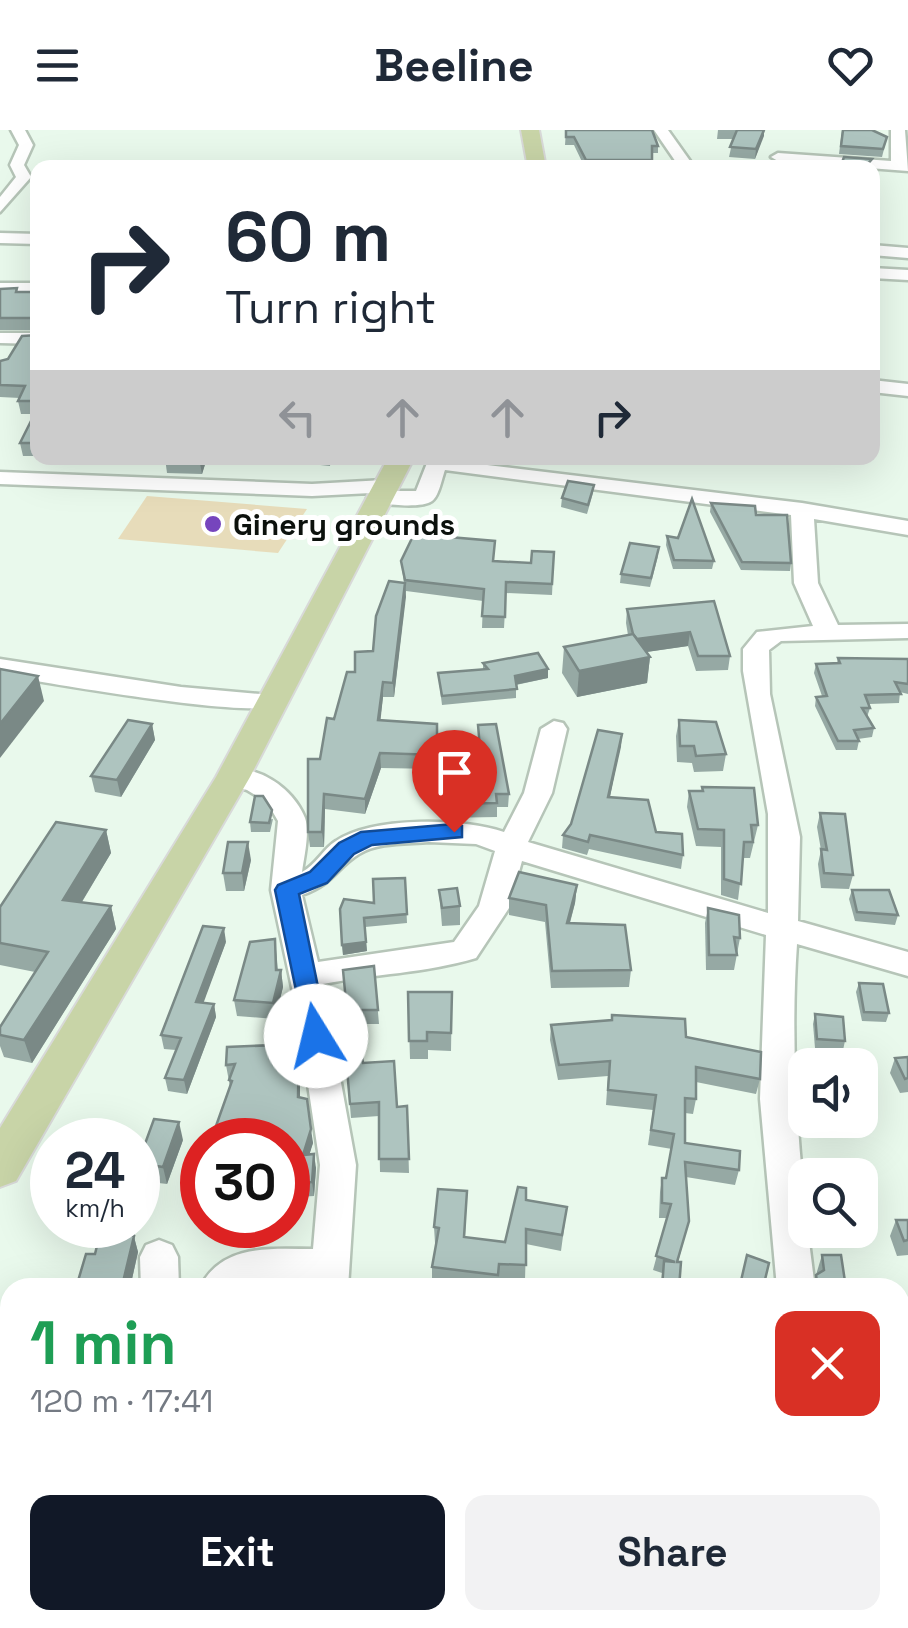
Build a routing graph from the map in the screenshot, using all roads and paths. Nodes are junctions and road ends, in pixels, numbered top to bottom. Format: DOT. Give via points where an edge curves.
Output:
graph roads {
  1 [pos="18,130"];
  2 [pos="530,130"];
  3 [pos="660,130"];
  4 [pos="882,135"];
  5 [pos="899,135"];
  6 [pos="777,156"];
  7 [pos="535,160"];
  8 [pos="682,160"];
  9 [pos="823,160"];
  10 [pos="17,165"];
  11 [pos="903,167"];
  12 [pos="0,175"];
  13 [pos="0,207"];
  14 [pos="0,238"];
  15 [pos="30,239"];
  16 [pos="880,251"];
  17 [pos="908,253"];
  18 [pos="880,273"];
  19 [pos="908,275"];
  20 [pos="0,288"];
  21 [pos="30,288"];
  22 [pos="8,338"];
  23 [pos="0,365"];
  24 [pos="880,387"];
  25 [pos="908,390"];
  26 [pos="261,465"];
  27 [pos="436,465"];
  28 [pos="474,465"];
  29 [pos="0,478"];
  30 [pos="388,481"];
  31 [pos="259,487"];
  32 [pos="802,510"];
  33 [pos="908,528"];
  34 [pos="828,631"];
  35 [pos="908,631"];
  36 [pos="0,667"];
  37 [pos="271,703"];
  38 [pos="554,729"];
  39 [pos="233,777"];
  40 [pos="510,847"];
  41 [pos="286,890"];
  42 [pos="783,930"];
  43 [pos="908,964"];
  44 [pos="306,976"];
  45 [pos="0,1168"];
  46 [pos="330,1277"];
  47 [pos="232,1278"];
  48 [pos="795,1278"];
  1 -- 10 [label="street" via="26,144"];
  2 -- 7 [label="main road"];
  3 -- 8 [label="street"];
  4 -- 5 [label="street"];
  5 -- 11 [label="street"];
  6 -- 9 [label="street"];
  10 -- 12 [label="street"];
  10 -- 13 [label="street" via="24,178"];
  14 -- 15 [label="street"];
  16 -- 17 [label="street"];
  18 -- 19 [label="street"];
  20 -- 21 [label="street"];
  22 -- 23 [label="street"];
  24 -- 25 [label="street"];
  26 -- 31 [label="street"];
  27 -- 30 [label="street" via="424,497"];
  28 -- 32 [label="street"];
  29 -- 31 [label="street"];
  30 -- 31 [label="street" via="312,490"];
  30 -- 37 [label="main road"];
  32 -- 33 [label="street"];
  32 -- 34 [label="street" via="806,583"];
  34 -- 35 [label="street"];
  34 -- 42 [label="street" via="766,636 756,649 759,698 783,806"];
  36 -- 37 [label="street"];
  37 -- 39 [label="main road"];
  38 -- 40 [label="street" via="538,793"];
  39 -- 41 [label="street" via="257,783 286,806 292,821"];
  39 -- 45 [label="main road"];
  40 -- 41 [label="street" via="454,832 368,838 346,848 318,878"];
  40 -- 42 [label="street"];
  40 -- 44 [label="street" via="494,908 465,950"];
  41 -- 44 [label="street"];
  42 -- 43 [label="street"];
  42 -- 48 [label="street" via="778,1142"];
  44 -- 46 [label="street" via="338,1165"];
  46 -- 47 [label="street" via="269,1262"];
}
